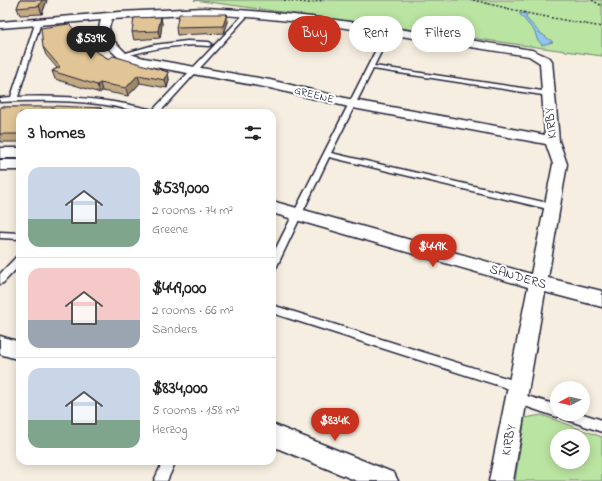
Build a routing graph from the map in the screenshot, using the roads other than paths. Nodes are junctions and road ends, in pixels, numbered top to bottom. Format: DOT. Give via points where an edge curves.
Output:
graph roads {
  1 [pos="247,13"];
  2 [pos="107,17"];
  3 [pos="38,22"];
  4 [pos="0,25"];
  5 [pos="349,27"];
  6 [pos="403,34"];
  7 [pos="209,44"];
  8 [pos="378,52"];
  9 [pos="122,55"];
  10 [pos="371,67"];
  11 [pos="194,71"];
  12 [pos="549,94"];
  13 [pos="14,99"];
  14 [pos="0,100"];
  15 [pos="353,104"];
  16 [pos="142,109"];
  17 [pos="159,109"];
  18 [pos="552,141"];
  19 [pos="0,153"];
  20 [pos="16,153"];
  21 [pos="327,154"];
  22 [pos="0,165"];
  23 [pos="16,165"];
  24 [pos="552,207"];
  25 [pos="276,208"];
  26 [pos="298,214"];
  27 [pos="0,235"];
  28 [pos="16,236"];
  29 [pos="276,258"];
  30 [pos="16,263"];
  31 [pos="0,280"];
  32 [pos="538,283"];
  33 [pos="602,299"];
  34 [pos="276,310"];
  35 [pos="0,346"];
  36 [pos="16,350"];
  37 [pos="518,392"];
  38 [pos="550,408"];
  39 [pos="587,421"];
  40 [pos="602,426"];
  41 [pos="276,437"];
  42 [pos="168,465"];
  43 [pos="160,481"];
  44 [pos="386,481"];
  45 [pos="501,481"];
  1 -- 2 [label="street, KIRBY" via="204,11"];
  1 -- 5 [label="street, KIRBY"];
  1 -- 11 [label="lane"];
  2 -- 3 [label="street, KIRBY"];
  2 -- 9 [label="street, GREENE" via="104,27 105,39"];
  3 -- 4 [label="street, KIRBY"];
  3 -- 13 [label="lane"];
  6 -- 12 [label="street, KIRBY" via="532,53 546,61"];
  7 -- 9 [label="lane" via="193,42 154,45"];
  8 -- 10 [label="lane"];
  9 -- 11 [label="street, GREENE"];
  10 -- 12 [label="lane"];
  10 -- 15 [label="lane"];
  11 -- 15 [label="street, GREENE" via="270,84"];
  11 -- 17 [label="lane"];
  12 -- 18 [label="street, KIRBY"];
  13 -- 14 [label="lane"];
  13 -- 16 [label="lane" via="72,100"];
  15 -- 18 [label="street, GREENE"];
  15 -- 21 [label="lane"];
  18 -- 24 [label="street, KIRBY" via="560,164"];
  19 -- 20 [label="street"];
  21 -- 24 [label="lane"];
  21 -- 26 [label="lane"];
  22 -- 23 [label="street"];
  24 -- 32 [label="street, KIRBY"];
  25 -- 26 [label="street, SANDERS"];
  26 -- 29 [label="lane"];
  26 -- 32 [label="street, SANDERS"];
  27 -- 28 [label="lane"];
  30 -- 31 [label="lane"];
  32 -- 33 [label="street, SANDERS"];
  32 -- 37 [label="street, KIRBY"];
  34 -- 37 [label="lane"];
  35 -- 36 [label="street"];
  37 -- 38 [label="lane"];
  37 -- 45 [label="street, KIRBY"];
  39 -- 40 [label="lane"];
  41 -- 44 [label="street"];
  42 -- 43 [label="lane"];
}
